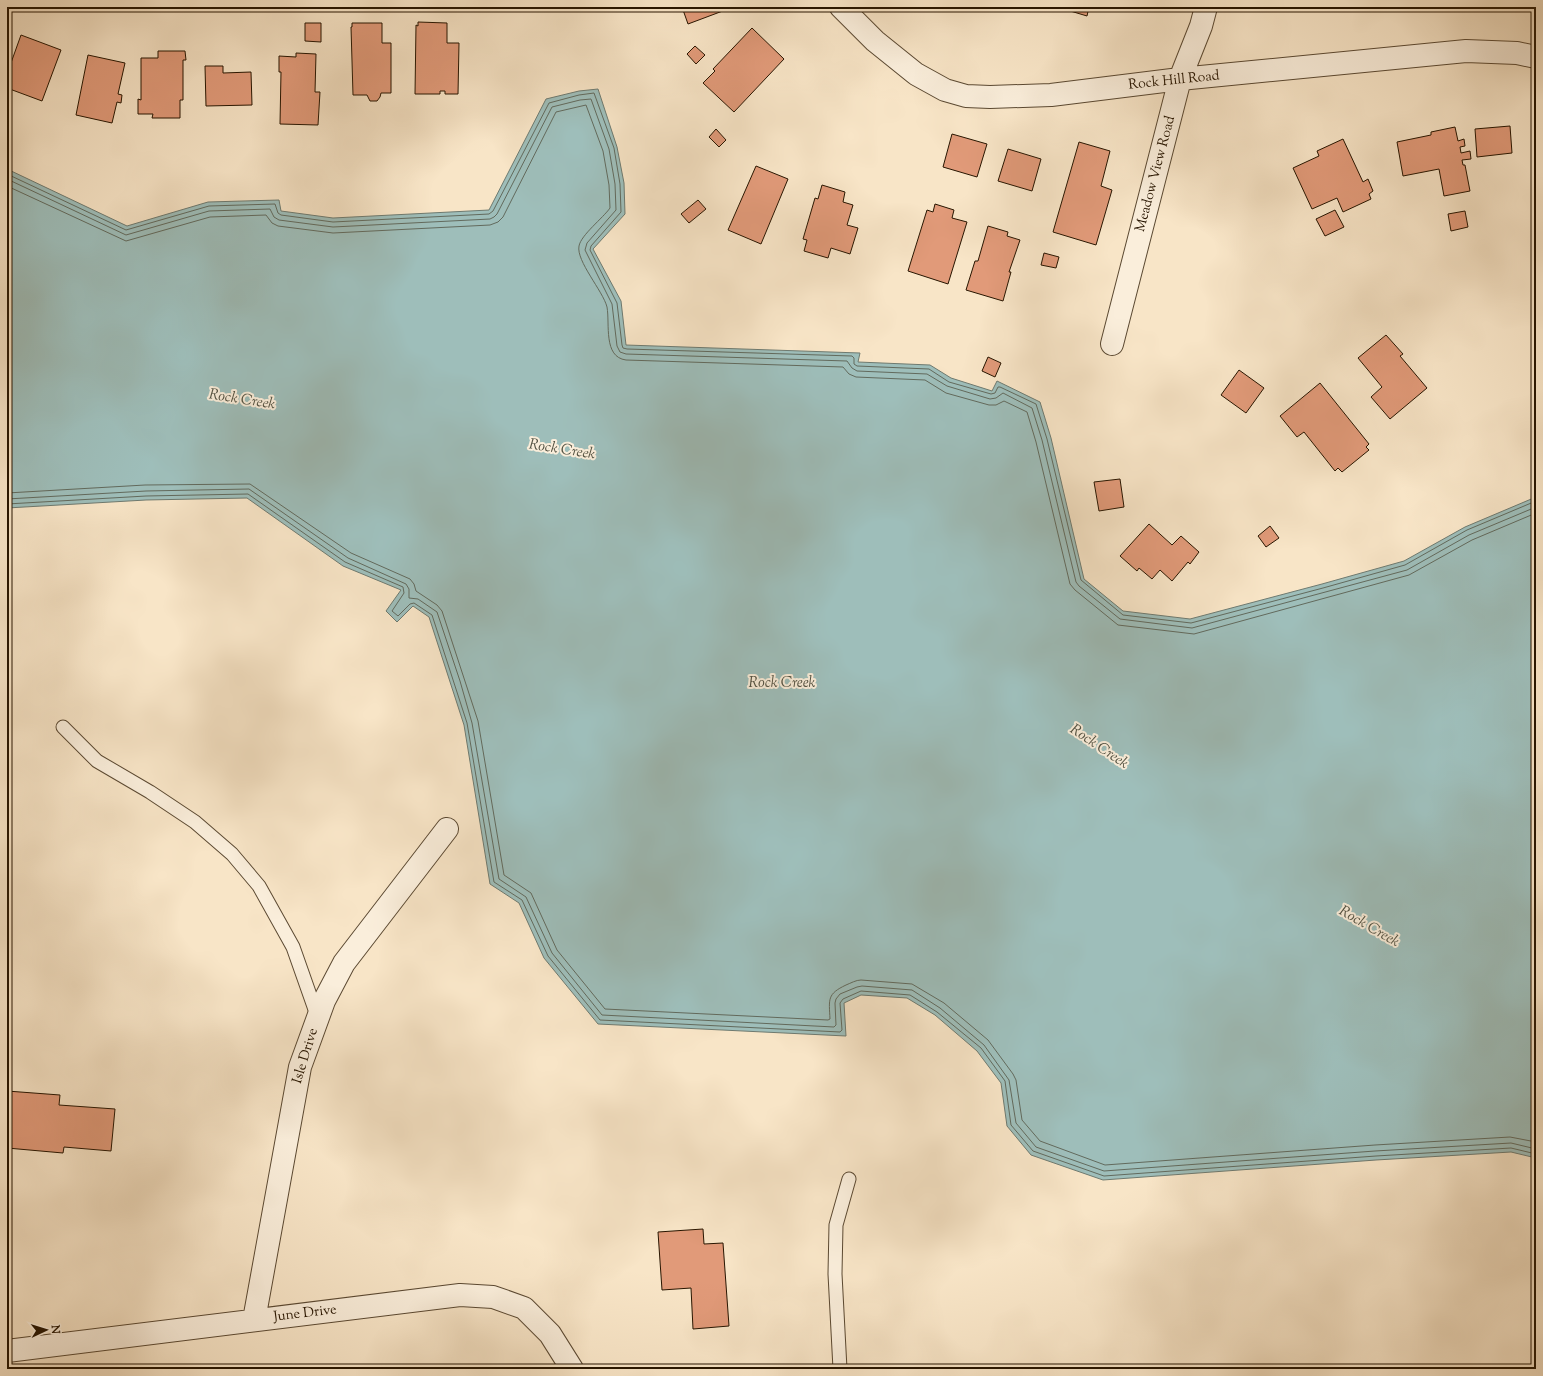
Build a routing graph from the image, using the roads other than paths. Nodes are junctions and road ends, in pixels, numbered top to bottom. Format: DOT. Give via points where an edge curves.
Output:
graph roads {
  1 [pos="841,7"];
  2 [pos="1206,7"];
  3 [pos="1536,57"];
  4 [pos="1180,79"];
  5 [pos="1112,344"];
  6 [pos="63,727"];
  7 [pos="447,829"];
  8 [pos="318,1018"];
  9 [pos="849,1179"];
  10 [pos="254,1320"];
  11 [pos="7,1351"];
  12 [pos="572,1369"];
  13 [pos="840,1369"];
  1 -- 4 [label="street, Rock Hill Road" via="875,41 916,74 945,90 966,96 1051,96"];
  2 -- 4 [label="street, Meadow View Road"];
  3 -- 4 [label="street, Rock Hill Road" via="1517,53 1466,51"];
  4 -- 5 [label="street, Meadow View Road"];
  6 -- 8 [label="lane" via="97,761 195,822 232,854 259,886 293,947"];
  7 -- 8 [label="street, Isle Drive" via="344,963"];
  8 -- 10 [label="street, Isle Drive" via="300,1066"];
  9 -- 13 [label="lane" via="836,1225 835,1274"];
  10 -- 11 [label="street, June Drive"];
  10 -- 12 [label="street, June Drive" via="460,1295 492,1297 524,1308 550,1334"];
}
